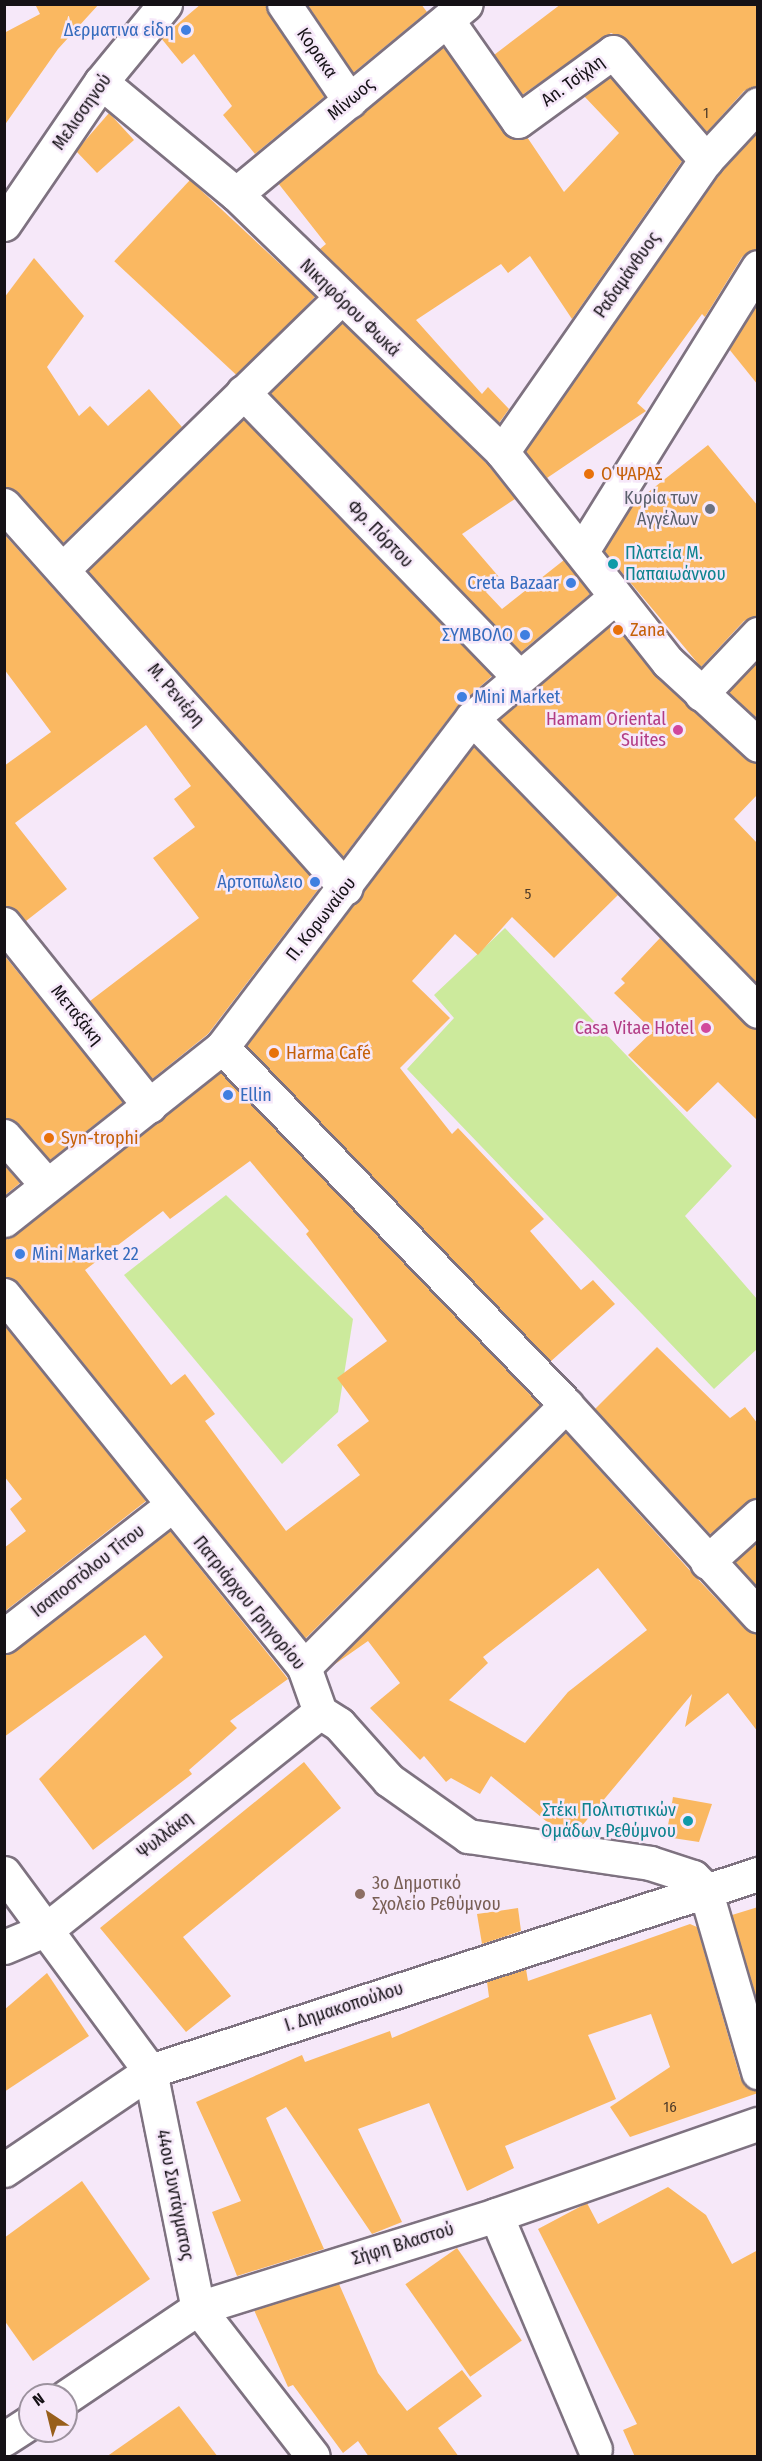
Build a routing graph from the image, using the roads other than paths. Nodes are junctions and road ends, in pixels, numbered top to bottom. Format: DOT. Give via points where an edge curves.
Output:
graph roads {
  1 [pos="284,4"];
  2 [pos="147,11"];
  3 [pos="456,12"];
  4 [pos="101,82"];
  5 [pos="350,101"];
  6 [pos="758,104"];
  7 [pos="706,160"];
  8 [pos="236,194"];
  9 [pos="4,224"];
  10 [pos="758,267"];
  11 [pos="339,300"];
  12 [pos="243,392"];
  13 [pos="502,452"];
  14 [pos="4,505"];
  15 [pos="582,551"];
  16 [pos="64,568"];
  17 [pos="615,597"];
  18 [pos="758,634"];
  19 [pos="518,676"];
  20 [pos="701,694"];
  21 [pos="472,718"];
  22 [pos="758,746"];
  23 [pos="346,888"];
  24 [pos="4,924"];
  25 [pos="758,1011"];
  26 [pos="222,1047"];
  27 [pos="150,1106"];
  28 [pos="4,1136"];
  29 [pos="47,1185"];
  30 [pos="4,1220"];
  31 [pos="4,1295"];
  32 [pos="566,1405"];
  33 [pos="171,1506"];
  34 [pos="758,1516"];
  35 [pos="707,1562"];
  36 [pos="758,1615"];
  37 [pos="4,1636"];
  38 [pos="304,1668"];
  39 [pos="320,1712"];
  40 [pos="758,1849"];
  41 [pos="4,1873"];
  42 [pos="758,1874"];
  43 [pos="699,1883"];
  44 [pos="47,1929"];
  45 [pos="4,1947"];
  46 [pos="150,2071"];
  47 [pos="758,2072"];
  48 [pos="758,2124"];
  49 [pos="4,2170"];
  50 [pos="496,2215"];
  51 [pos="198,2308"];
  52 [pos="78,2389"];
  53 [pos="18,2430"];
  54 [pos="4,2439"];
  55 [pos="596,2449"];
  56 [pos="4,2450"];
  57 [pos="10,2457"];
  58 [pos="313,2457"];
  1 -- 5 [label="street, Κoρακα"];
  2 -- 4 [label="street, Μελισσηνού"];
  3 -- 5 [label="street, Μίνωος"];
  3 -- 7 [label="street, Αn. Τσίχλη" via="518,121 613,52"];
  4 -- 8 [label="street, Νικηφόρου Φωκά"];
  4 -- 9 [label="street, Μελισσηνού"];
  5 -- 8 [label="street, Μίνωος"];
  6 -- 7 [label="street, Ραδαμάνθυος"];
  7 -- 13 [label="street, Ραδαμάνθυος"];
  8 -- 11 [label="street, Νικηφόρου Φωκά"];
  10 -- 15 [label="street"];
  11 -- 12 [label="street"];
  11 -- 13 [label="street, Νικηφόρου Φωκά"];
  12 -- 16 [label="street"];
  12 -- 19 [label="street, Φρ. Πόρτου"];
  13 -- 15 [label="street, Νικηφόρου Φωκά"];
  14 -- 16 [label="street, Μ. Ρενιέρη"];
  15 -- 17 [label="street"];
  16 -- 23 [label="street, Μ. Ρενιέρη"];
  17 -- 19 [label="street, Π. Κορωναίου"];
  17 -- 20 [label="street"];
  18 -- 20 [label="street"];
  19 -- 21 [label="street, Π. Κορωναίου"];
  20 -- 22 [label="street"];
  21 -- 23 [label="street, Π. Κορωναίου"];
  21 -- 25 [label="street"];
  23 -- 26 [label="street, Π. Κορωναίου"];
  24 -- 27 [label="street, Μεταξάκη"];
  26 -- 27 [label="street, Π. Κορωναίου"];
  26 -- 32 [label="street"];
  27 -- 29 [label="street, Π. Κορωναίου"];
  28 -- 29 [label="street"];
  29 -- 30 [label="street, Π. Κορωναίου"];
  31 -- 33 [label="street, Πατριάρχου Γρηγορίου"];
  32 -- 35 [label="street"];
  32 -- 38 [label="street"];
  33 -- 37 [label="street, Ισαποστόλου Τίτου"];
  33 -- 38 [label="street, Πατριάρχου Γρηγορίου"];
  34 -- 35 [label="street"];
  35 -- 36 [label="street"];
  38 -- 39 [label="street, Πατριάρχου Γρηγορίου"];
  39 -- 43 [label="street" via="339,1724 389,1780 468,1836 650,1863"];
  39 -- 44 [label="street, Ψυλλάκη"];
  40 -- 43 [label="street"];
  41 -- 44 [label="street, 44ου Συντάγματος"];
  42 -- 43 [label="street"];
  43 -- 46 [label="street, Ι. Δημακοπούλου"];
  43 -- 47 [label="street"];
  44 -- 45 [label="street, Ψυλλάκη"];
  44 -- 46 [label="street, 44ου Συντάγματος"];
  46 -- 49 [label="street, Ι. Δημακοπούλου"];
  46 -- 51 [label="street, 44ου Συντάγματος"];
  48 -- 50 [label="street, Σήφη Βλαστού"];
  50 -- 51 [label="street, Σήφη Βλαστού"];
  50 -- 55 [label="street"];
  51 -- 52 [label="street, Σήφη Βλαστού"];
  51 -- 58 [label="street, 44ου Συντάγματος"];
  53 -- 54 [label="street"];
  56 -- 57 [label="street"];
}
